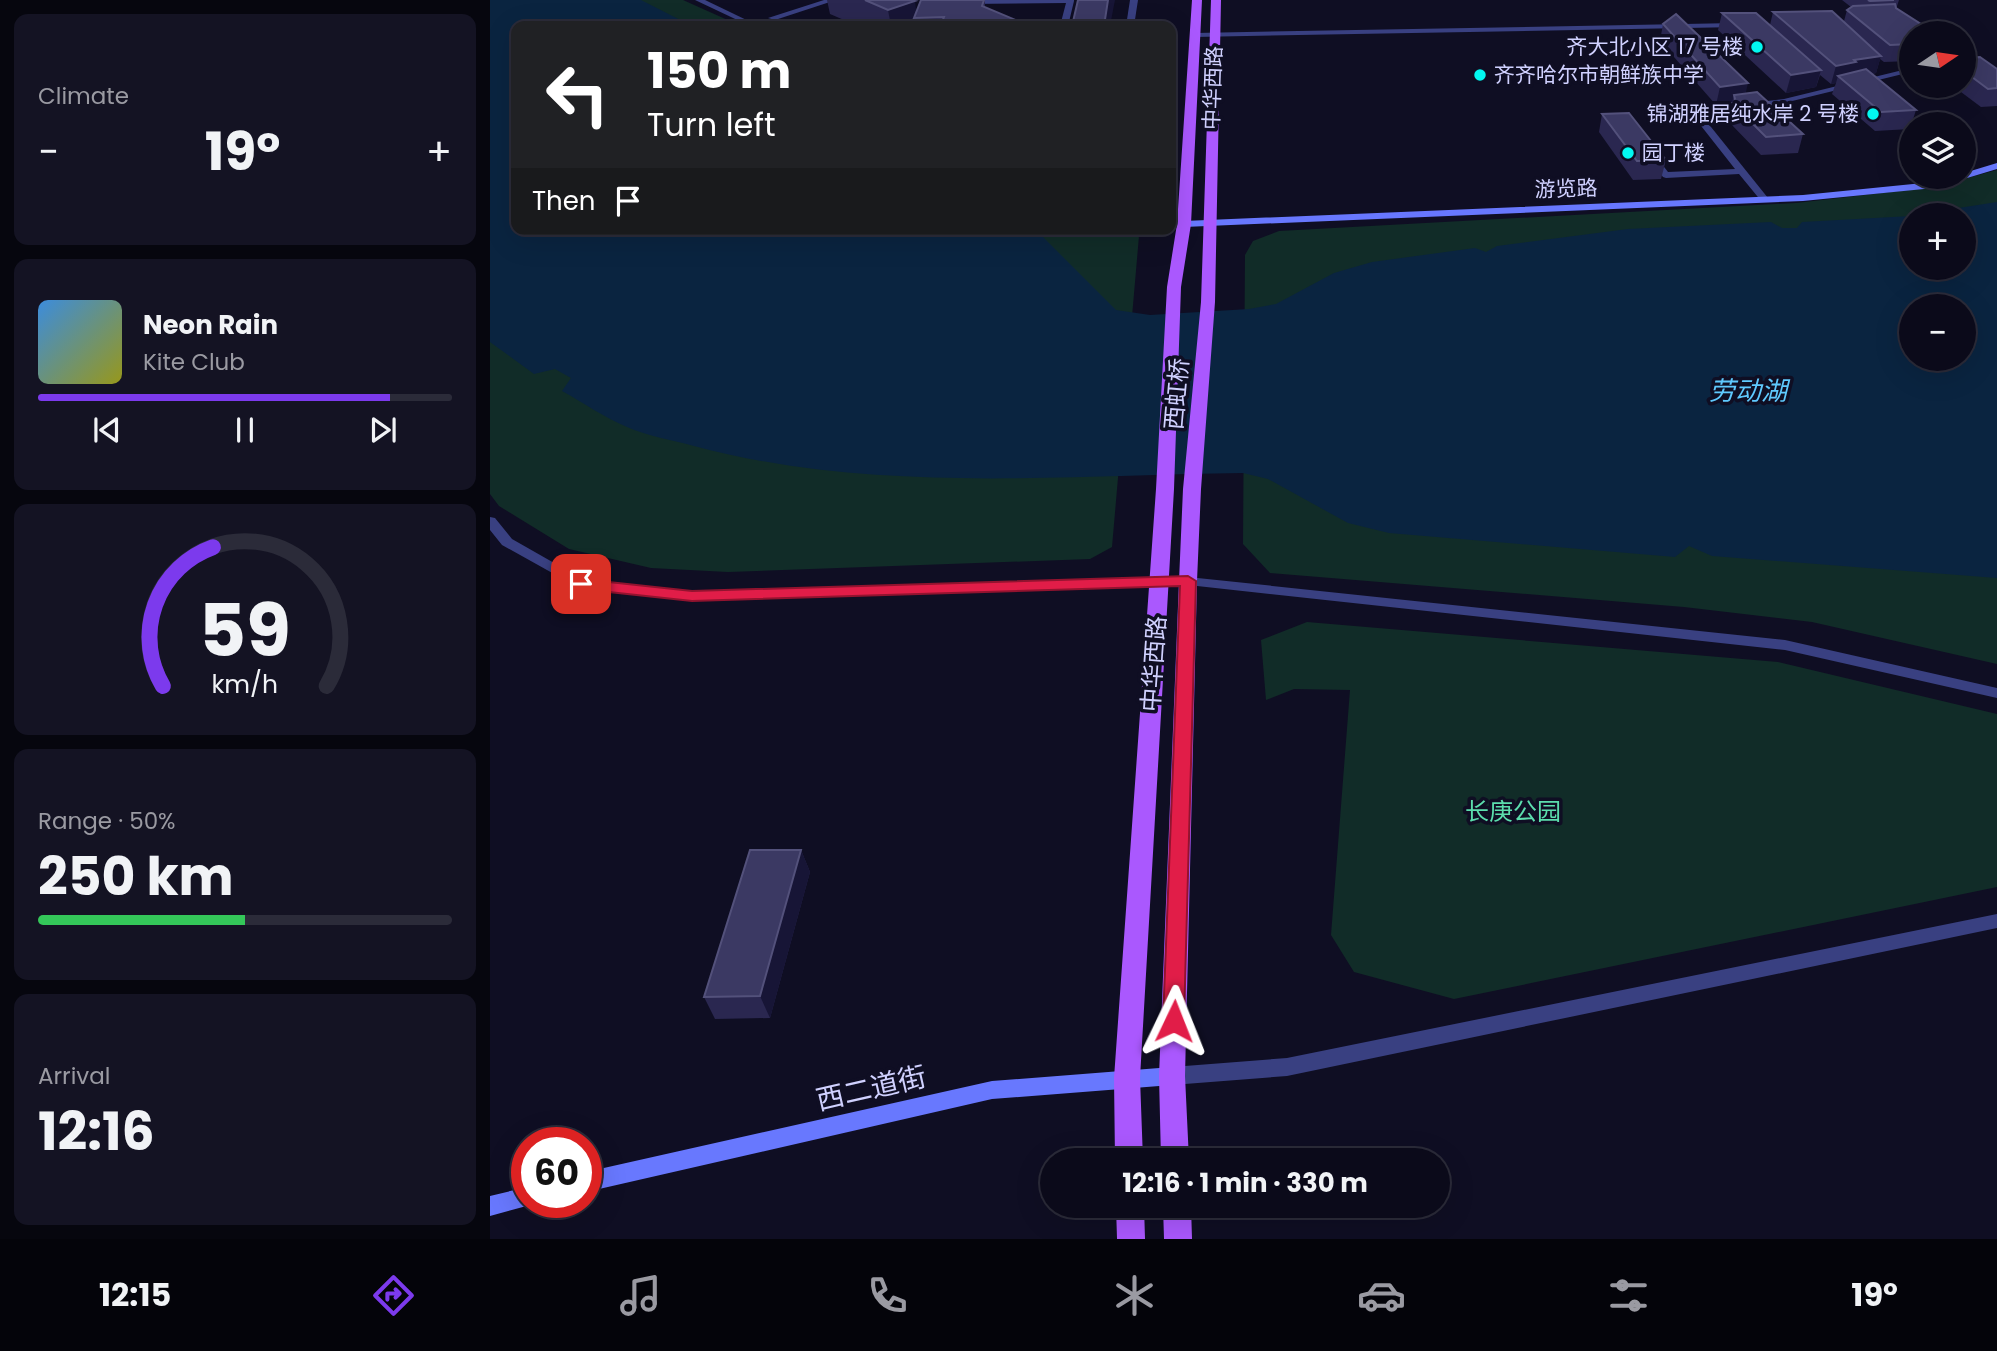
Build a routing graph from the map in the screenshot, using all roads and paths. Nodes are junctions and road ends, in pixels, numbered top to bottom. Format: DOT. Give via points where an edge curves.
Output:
graph roads {
  1 [pos="699,0"];
  2 [pos="832,0"];
  3 [pos="1134,0"];
  4 [pos="1197,0"];
  5 [pos="1216,0"];
  6 [pos="1070,1"];
  7 [pos="959,2"];
  8 [pos="772,18"];
  9 [pos="744,21"];
  10 [pos="1065,21"];
  11 [pos="1131,21"];
  12 [pos="1742,25"];
  13 [pos="1679,27"];
  14 [pos="1215,34"];
  15 [pos="1195,35"];
  16 [pos="1689,36"];
  17 [pos="1881,67"];
  18 [pos="1899,73"];
  19 [pos="1891,75"];
  20 [pos="1819,82"];
  21 [pos="1828,90"];
  22 [pos="1748,95"];
  23 [pos="1758,104"];
  24 [pos="1641,143"];
  25 [pos="1997,166"];
  26 [pos="1742,172"];
  27 [pos="1976,172"];
  28 [pos="1899,188"];
  29 [pos="1765,200"];
  30 [pos="1177,223"];
  31 [pos="1210,223"];
  32 [pos="1208,302"];
  33 [pos="1192,489"];
  34 [pos="490,521"];
  35 [pos="1160,580"];
  36 [pos="1188,581"];
  37 [pos="1997,693"];
  38 [pos="1997,921"];
  39 [pos="1172,1076"];
  40 [pos="1127,1078"];
  41 [pos="1129,1148"];
  42 [pos="1175,1148"];
  43 [pos="602,1178"];
  44 [pos="511,1201"];
  45 [pos="490,1206"];
  46 [pos="1130,1218"];
  47 [pos="1177,1218"];
  48 [pos="1131,1239"];
  49 [pos="1178,1239"];
  1 -- 9 [label="street"];
  2 -- 8 [label="street"];
  3 -- 11 [label="street"];
  4 -- 15 [label="main road, 中华西路"];
  5 -- 14 [label="main road, 中华西路"];
  6 -- 7 [label="street"];
  6 -- 10 [label="street"];
  12 -- 13 [label="street"];
  13 -- 14 [label="street"];
  13 -- 16 [label="street"];
  14 -- 15 [label="street"];
  14 -- 31 [label="main road, 中华西路"];
  15 -- 30 [label="main road, 中华西路"];
  17 -- 19 [label="street"];
  18 -- 19 [label="street"];
  19 -- 21 [label="street"];
  20 -- 21 [label="street"];
  21 -- 23 [label="street"];
  22 -- 23 [label="street"];
  23 -- 26 [label="street" via="1720,109 1725,114 1702,122"];
  24 -- 26 [label="street" via="1666,175"];
  25 -- 27 [label="main road, 游览路"];
  26 -- 29 [label="street"];
  28 -- 29 [label="main road, 游览路"];
  29 -- 31 [label="main road, 游览路"];
  30 -- 31 [label="main road, 游览路"];
  30 -- 35 [label="main road, 中华西路"];
  31 -- 32 [label="main road, 中华西路"];
  32 -- 33 [label="main road, 西虹桥"];
  33 -- 36 [label="main road, 中华西路"];
  34 -- 35 [label="street" via="506,542 581,584 692,596"];
  35 -- 36 [label="street"];
  35 -- 40 [label="main road, 中华西路"];
  36 -- 37 [label="street" via="1785,645"];
  36 -- 39 [label="main road, 中华西路"];
  38 -- 39 [label="street" via="1287,1067"];
  39 -- 40 [label="main road, 西二道街"];
  39 -- 42 [label="main road, 中华西路"];
  40 -- 41 [label="main road, 中华西路"];
  40 -- 43 [label="main road, 西二道街" via="992,1090"];
  44 -- 45 [label="main road"];
  46 -- 48 [label="main road"];
  47 -- 49 [label="main road"];
}
